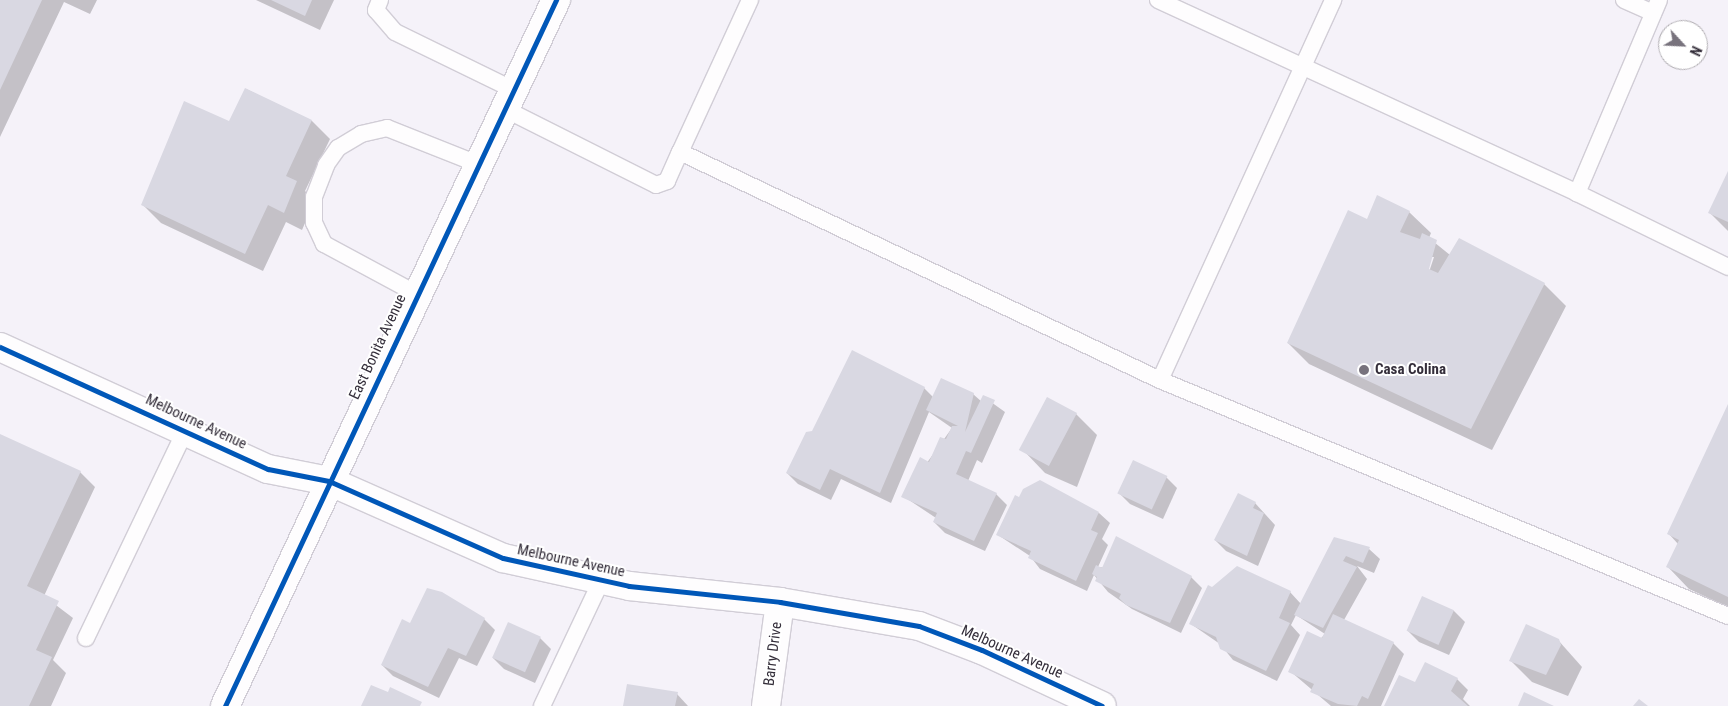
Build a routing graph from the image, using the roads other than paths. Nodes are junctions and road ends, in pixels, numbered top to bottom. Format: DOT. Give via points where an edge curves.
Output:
graph roads {
  1 [pos="380,0"];
  2 [pos="556,0"];
  3 [pos="750,0"];
  4 [pos="1158,0"];
  5 [pos="1333,0"];
  6 [pos="1624,0"];
  7 [pos="1656,7"];
  8 [pos="1302,66"];
  9 [pos="509,100"];
  10 [pos="680,152"];
  11 [pos="478,164"];
  12 [pos="1577,193"];
  13 [pos="1728,266"];
  14 [pos="417,294"];
  15 [pos="3,354"];
  16 [pos="1160,380"];
  17 [pos="185,431"];
  18 [pos="329,481"];
  19 [pos="600,581"];
  20 [pos="780,602"];
  21 [pos="1728,616"];
  22 [pos="86,638"];
  23 [pos="225,706"];
  24 [pos="542,706"];
  25 [pos="766,706"];
  26 [pos="1102,706"];
  1 -- 9 [label="lane" via="376,10 395,32"];
  2 -- 9 [label="street, East Bonita Avenue"];
  3 -- 10 [label="lane"];
  4 -- 8 [label="lane"];
  5 -- 8 [label="lane"];
  6 -- 7 [label="lane"];
  7 -- 12 [label="lane"];
  8 -- 12 [label="lane"];
  8 -- 16 [label="lane"];
  9 -- 10 [label="lane" via="625,170 656,185 666,181"];
  9 -- 11 [label="street, East Bonita Avenue"];
  10 -- 16 [label="lane"];
  11 -- 14 [label="street, East Bonita Avenue"];
  11 -- 14 [label="lane" via="387,128 360,134 338,148 326,165 314,197 314,223 324,244"];
  12 -- 13 [label="lane"];
  14 -- 18 [label="street, East Bonita Avenue"];
  15 -- 17 [label="street, Melbourne Avenue"];
  16 -- 21 [label="lane"];
  17 -- 18 [label="street, Melbourne Avenue" via="268,469"];
  17 -- 22 [label="lane"];
  18 -- 19 [label="street, Melbourne Avenue" via="503,558"];
  18 -- 23 [label="street, East Bonita Avenue"];
  19 -- 20 [label="street, Melbourne Avenue"];
  19 -- 24 [label="lane"];
  20 -- 25 [label="street, Barry Drive"];
  20 -- 26 [label="street, Melbourne Avenue" via="919,626 982,650"];
}
